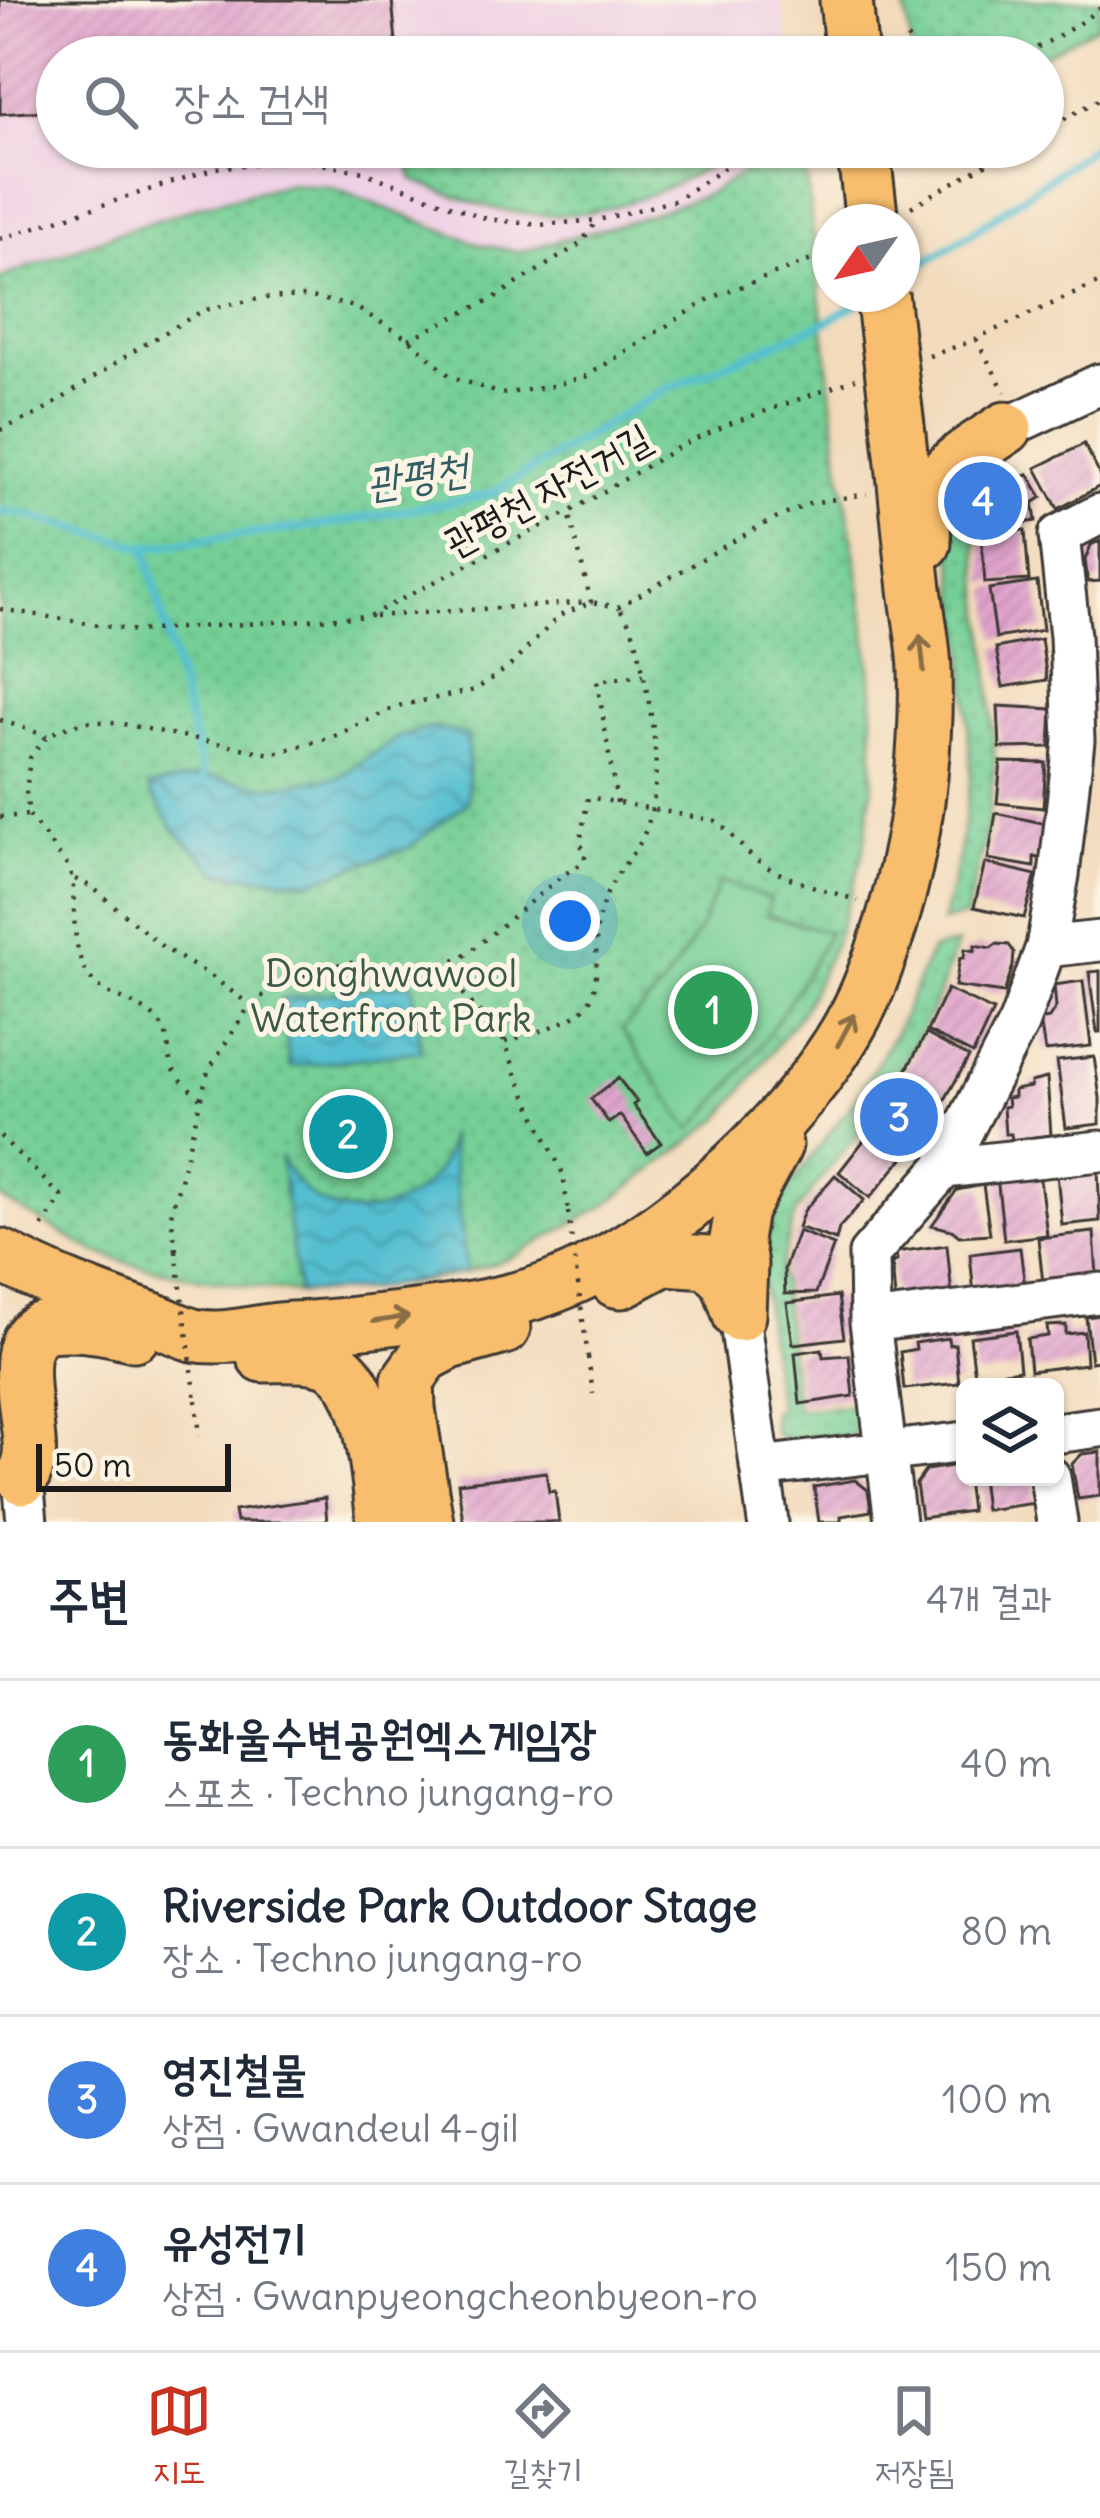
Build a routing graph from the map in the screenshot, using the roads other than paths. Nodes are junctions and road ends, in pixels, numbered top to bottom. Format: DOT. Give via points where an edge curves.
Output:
graph roads {
  1 [pos="870,168"];
  2 [pos="882,204"];
  3 [pos="885,312"];
  4 [pos="1100,384"];
  5 [pos="899,392"];
  6 [pos="1013,425"];
  7 [pos="1100,514"];
  8 [pos="913,574"];
  9 [pos="1100,941"];
  10 [pos="1046,947"];
  11 [pos="808,1086"];
  12 [pos="1100,1151"];
  13 [pos="944,1168"];
  14 [pos="20,1242"];
  15 [pos="559,1284"];
  16 [pos="1100,1293"];
  17 [pos="739,1315"];
  18 [pos="870,1322"];
  19 [pos="213,1336"];
  20 [pos="0,1378"];
  21 [pos="1100,1427"];
  22 [pos="1064,1432"];
  23 [pos="956,1443"];
  24 [pos="885,1450"];
  25 [pos="760,1467"];
  26 [pos="1051,1486"];
  27 [pos="25,1500"];
  28 [pos="383,1522"];
  29 [pos="427,1522"];
  30 [pos="768,1522"];
  31 [pos="895,1522"];
  32 [pos="1057,1522"];
  1 -- 2 [label="main road"];
  3 -- 5 [label="main road, bridge"];
  4 -- 6 [label="street"];
  5 -- 6 [label="main road" via="936,424"];
  5 -- 8 [label="main road"];
  6 -- 8 [label="main road" via="933,485 923,523 927,559"];
  7 -- 10 [label="street" via="1059,535 1074,741"];
  11 -- 8 [label="main road, one-way" via="871,984 916,828 925,667"];
  9 -- 10 [label="street"];
  10 -- 13 [label="street" via="1019,1022"];
  11 -- 15 [label="main road" via="743,1160 630,1250"];
  11 -- 17 [label="main road" via="741,1210"];
  12 -- 13 [label="street"];
  13 -- 18 [label="street" via="869,1254"];
  14 -- 19 [label="main road" via="31,1272"];
  15 -- 17 [label="main road" via="621,1282 664,1258 709,1262 728,1280"];
  19 -- 15 [label="main road, one-way" via="480,1306"];
  15 -- 29 [label="main road" via="507,1327 425,1356 407,1380"];
  16 -- 18 [label="street"];
  17 -- 25 [label="street"];
  18 -- 24 [label="street"];
  19 -- 27 [label="main road" via="148,1339 75,1324 29,1335 17,1350 29,1457"];
  19 -- 28 [label="main road" via="253,1356 325,1359 343,1370 368,1417"];
  20 -- 27 [label="main road"];
  21 -- 22 [label="street"];
  23 -- 24 [label="street"];
  24 -- 25 [label="street"];
  24 -- 31 [label="street"];
  25 -- 30 [label="street"];
  26 -- 32 [label="street"];
}
